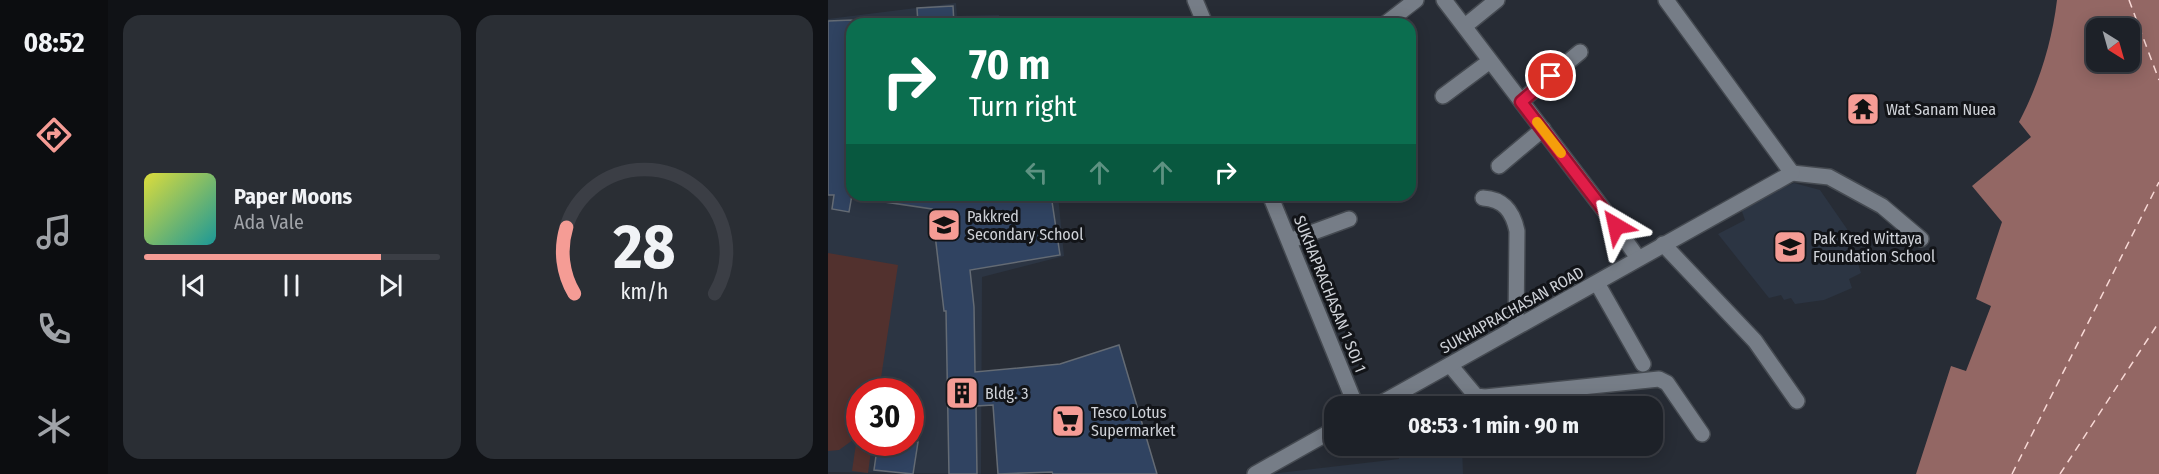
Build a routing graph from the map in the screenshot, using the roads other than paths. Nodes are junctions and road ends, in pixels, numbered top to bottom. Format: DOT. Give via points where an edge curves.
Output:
graph roads {
  1 [pos="1195,0"];
  2 [pos="1416,0"];
  3 [pos="1444,0"];
  4 [pos="1497,0"];
  5 [pos="1666,0"];
  6 [pos="1202,18"];
  7 [pos="1393,18"];
  8 [pos="1465,26"];
  9 [pos="1581,52"];
  10 [pos="1490,61"];
  11 [pos="1443,96"];
  12 [pos="1521,102"];
  13 [pos="1543,129"];
  14 [pos="1498,166"];
  15 [pos="1792,173"];
  16 [pos="1483,198"];
  17 [pos="1272,201"];
  18 [pos="1348,219"];
  19 [pos="1921,239"];
  20 [pos="1289,241"];
  21 [pos="1663,244"];
  22 [pos="1638,258"];
  23 [pos="1597,283"];
  24 [pos="1516,327"];
  25 [pos="1643,364"];
  26 [pos="1450,365"];
  27 [pos="1352,396"];
  28 [pos="1394,396"];
  29 [pos="1797,401"];
  30 [pos="1702,434"];
  31 [pos="1324,435"];
  32 [pos="1255,474"];
  1 -- 6 [label="street"];
  2 -- 7 [label="street"];
  3 -- 8 [label="street"];
  4 -- 8 [label="street"];
  5 -- 15 [label="street"];
  8 -- 10 [label="street"];
  9 -- 12 [label="street"];
  10 -- 11 [label="street"];
  10 -- 12 [label="street"];
  12 -- 13 [label="street"];
  13 -- 14 [label="street"];
  13 -- 22 [label="street"];
  15 -- 19 [label="street" via="1829,177 1882,206"];
  15 -- 21 [label="street, SUKHAPRACHASAN ROAD"];
  16 -- 24 [label="street" via="1494,198 1514,216"];
  17 -- 20 [label="street, SUKHAPRACHASAN 1 SOI 1"];
  18 -- 20 [label="street"];
  20 -- 27 [label="street, SUKHAPRACHASAN 1 SOI 1"];
  21 -- 22 [label="street, SUKHAPRACHASAN ROAD"];
  21 -- 29 [label="street" via="1755,341"];
  22 -- 23 [label="street, SUKHAPRACHASAN ROAD"];
  23 -- 24 [label="street, SUKHAPRACHASAN ROAD"];
  23 -- 25 [label="street"];
  24 -- 26 [label="street, SUKHAPRACHASAN ROAD"];
  26 -- 28 [label="street, SUKHAPRACHASAN ROAD"];
  26 -- 30 [label="street" via="1476,396 1485,397 1659,379 1667,383"];
  31 -- 32 [label="street"];
}
